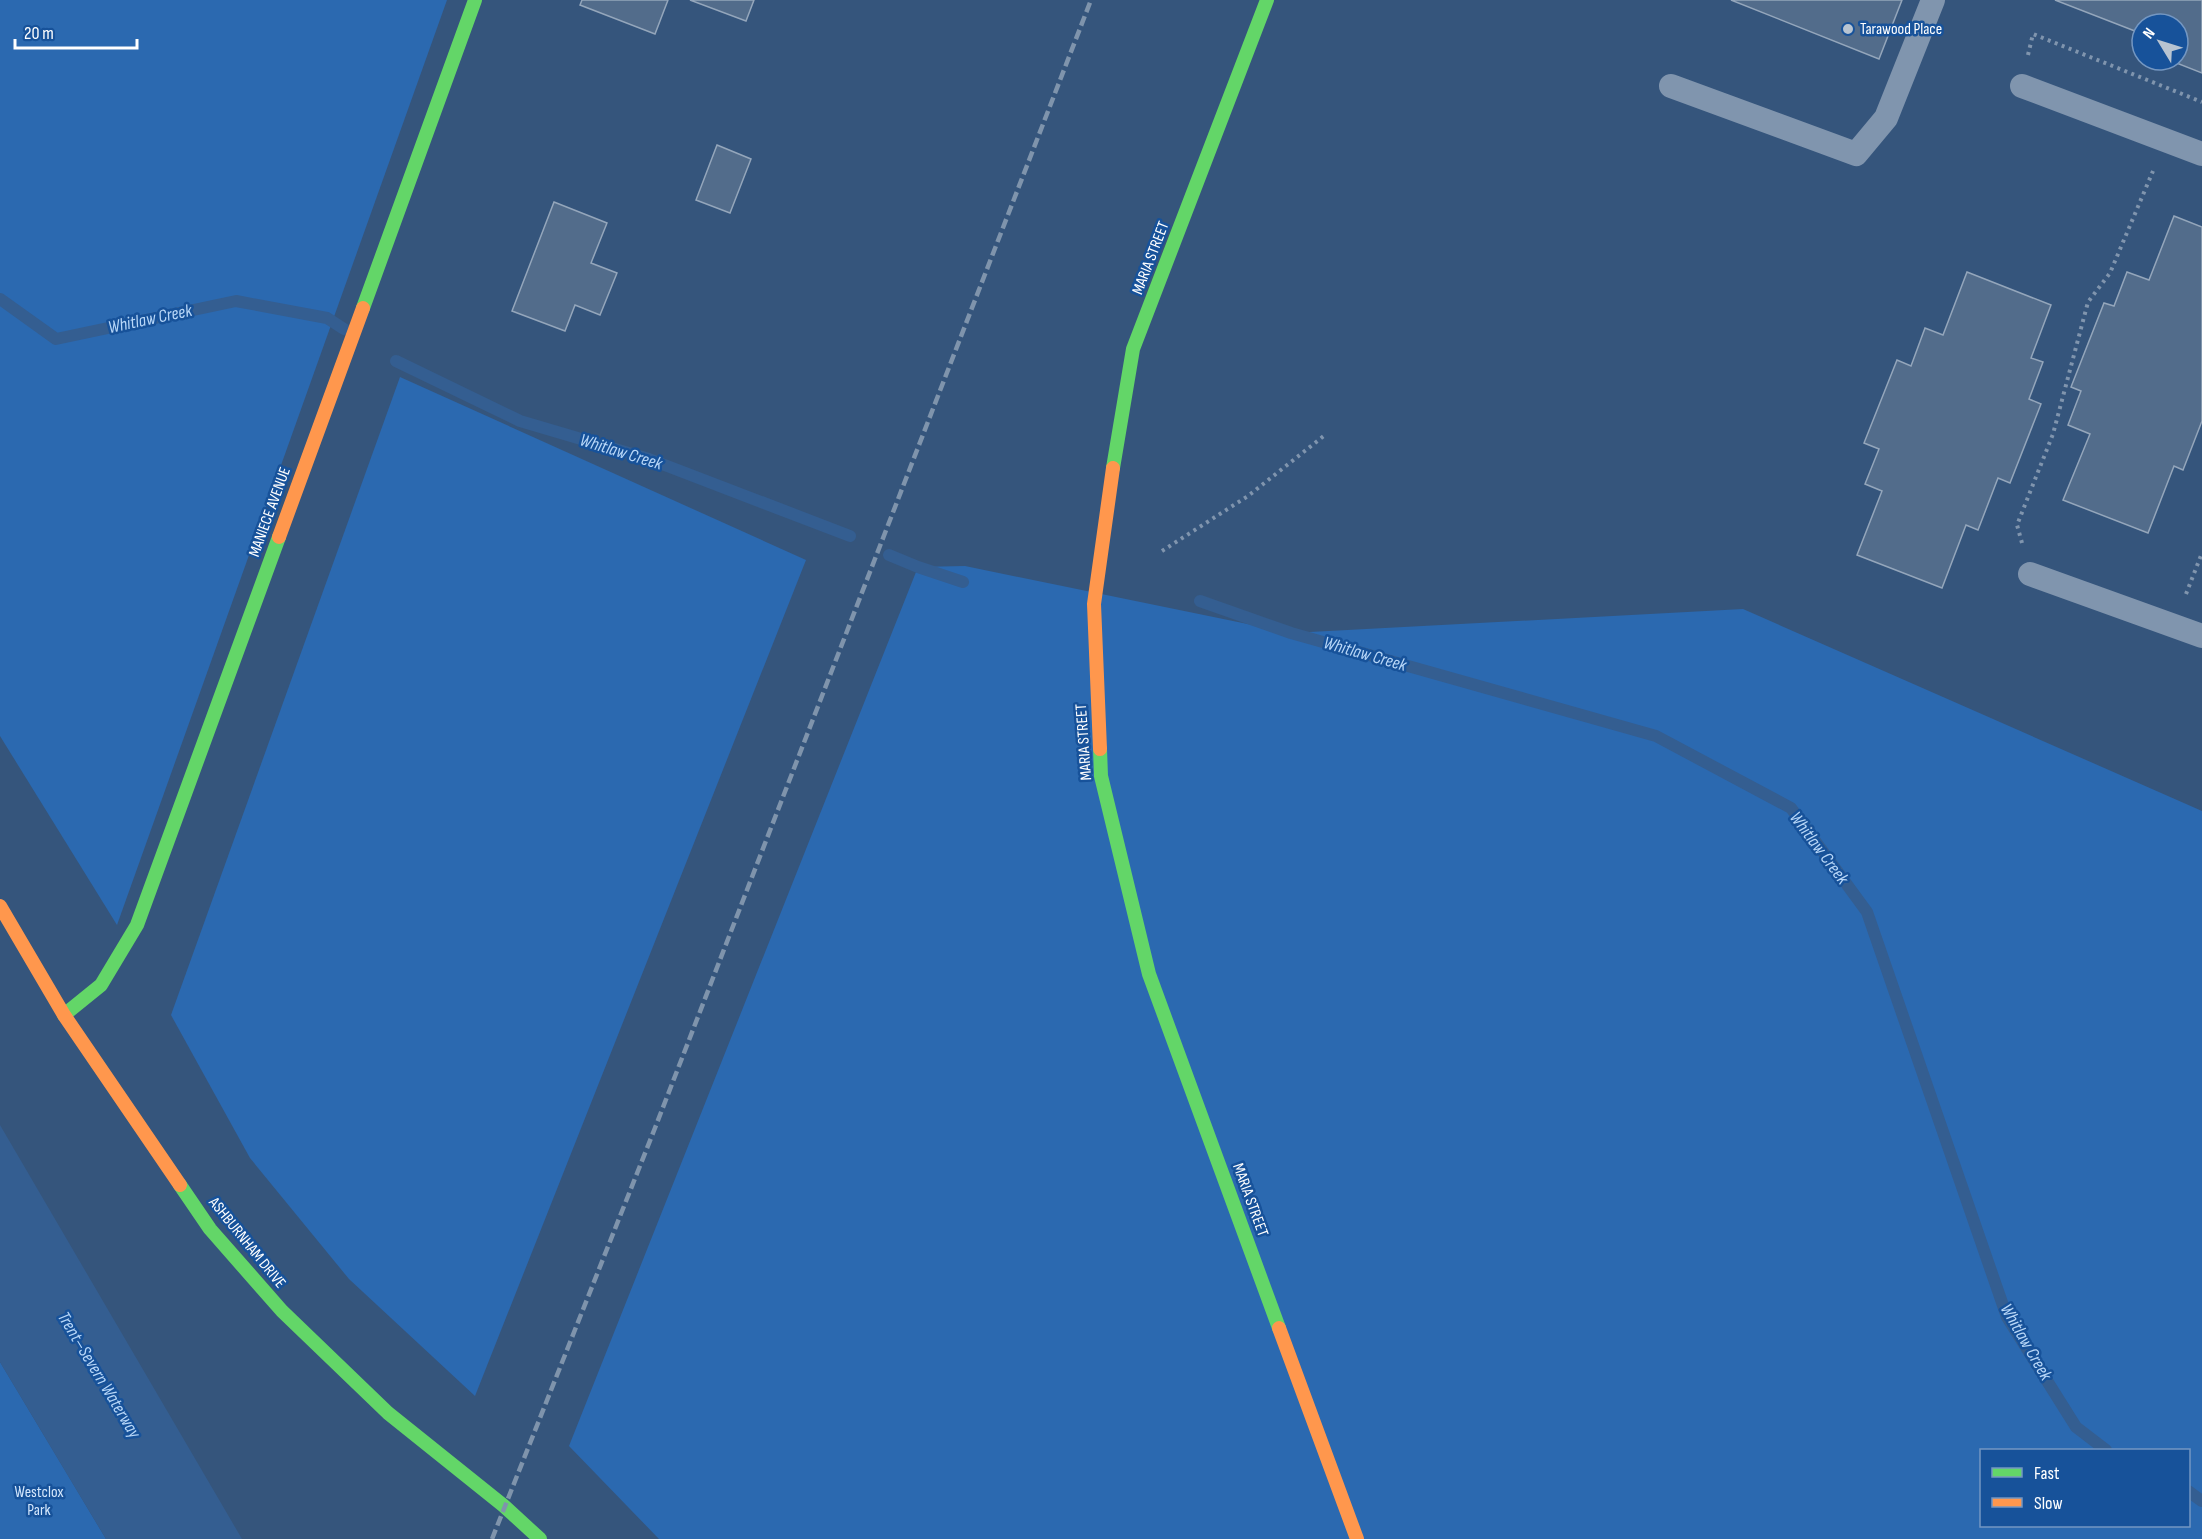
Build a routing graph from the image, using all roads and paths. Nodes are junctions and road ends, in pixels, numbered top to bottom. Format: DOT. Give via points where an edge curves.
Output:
graph roads {
  1 [pos="475,0"];
  2 [pos="1267,0"];
  3 [pos="1933,0"];
  4 [pos="1671,86"];
  5 [pos="2022,86"];
  6 [pos="2202,102"];
  7 [pos="2167,140"];
  8 [pos="2202,154"];
  9 [pos="1325,435"];
  10 [pos="1162,551"];
  11 [pos="2202,553"];
  12 [pos="2030,574"];
  13 [pos="2173,626"];
  14 [pos="2202,636"];
  15 [pos="0,906"];
  16 [pos="64,1015"];
  17 [pos="540,1539"];
  18 [pos="1357,1539"];
  1 -- 16 [label="street, MANIECE AVENUE" via="137,926 100,985"];
  2 -- 18 [label="street, MARIA STREET" via="1133,349 1094,604 1101,776 1149,974"];
  3 -- 4 [label="lane" via="1886,118 1856,154"];
  5 -- 6 [label="path" via="2033,34"];
  5 -- 7 [label="lane"];
  7 -- 8 [label="lane"];
  7 -- 12 [label="path" via="2110,273 2088,302 2053,434 2017,525"];
  9 -- 10 [label="path" via="1248,496"];
  11 -- 13 [label="path"];
  12 -- 13 [label="lane"];
  13 -- 14 [label="lane"];
  15 -- 16 [label="street, ASHBURNHAM DRIVE"];
  16 -- 17 [label="street, ASHBURNHAM DRIVE" via="210,1229 282,1311 388,1413"];
}
